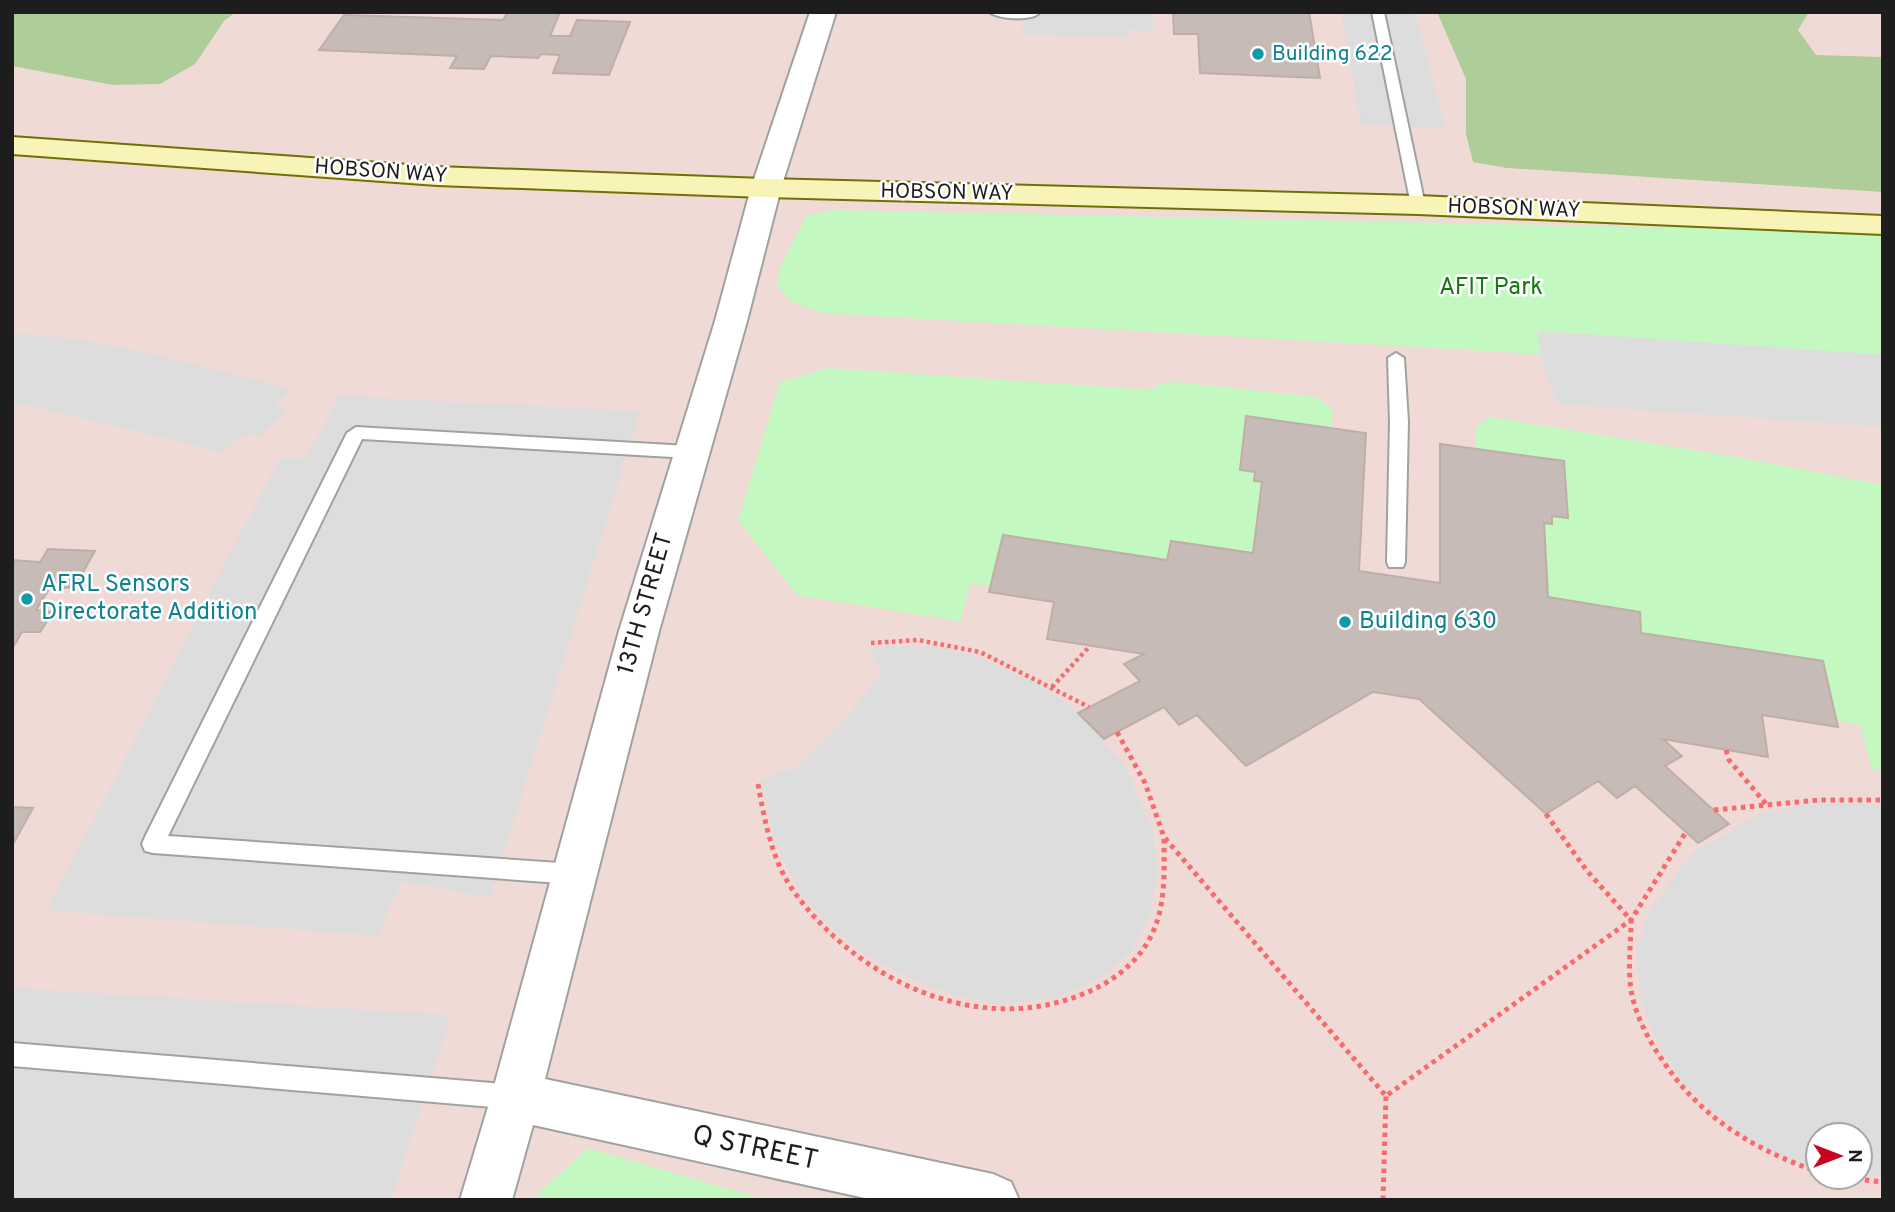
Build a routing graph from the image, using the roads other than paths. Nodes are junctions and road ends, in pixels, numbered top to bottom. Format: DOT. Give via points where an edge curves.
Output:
graph roads {
  1 [pos="822,12"];
  2 [pos="995,12"];
  3 [pos="1378,12"];
  4 [pos="1032,14"];
  5 [pos="12,145"];
  6 [pos="766,188"];
  7 [pos="1418,205"];
  8 [pos="1883,225"];
  9 [pos="1396,358"];
  10 [pos="690,452"];
  11 [pos="1396,562"];
  12 [pos="574,874"];
  13 [pos="12,1054"];
  14 [pos="516,1097"];
  15 [pos="486,1200"];
  16 [pos="993,1200"];
  1 -- 6 [label="street, 13TH STREET"];
  2 -- 4 [label="lane"];
  3 -- 7 [label="lane"];
  5 -- 6 [label="street, HOBSON WAY" via="437,176"];
  6 -- 7 [label="street, HOBSON WAY"];
  6 -- 10 [label="street, 13TH STREET"];
  7 -- 8 [label="street, HOBSON WAY"];
  9 -- 11 [label="lane"];
  10 -- 12 [label="street, 13TH STREET"];
  10 -- 12 [label="lane" via="356,433 153,844"];
  12 -- 14 [label="street, 13TH STREET"];
  13 -- 14 [label="lane"];
  14 -- 15 [label="street, 13TH STREET"];
  14 -- 16 [label="street, Q STREET"];
}
